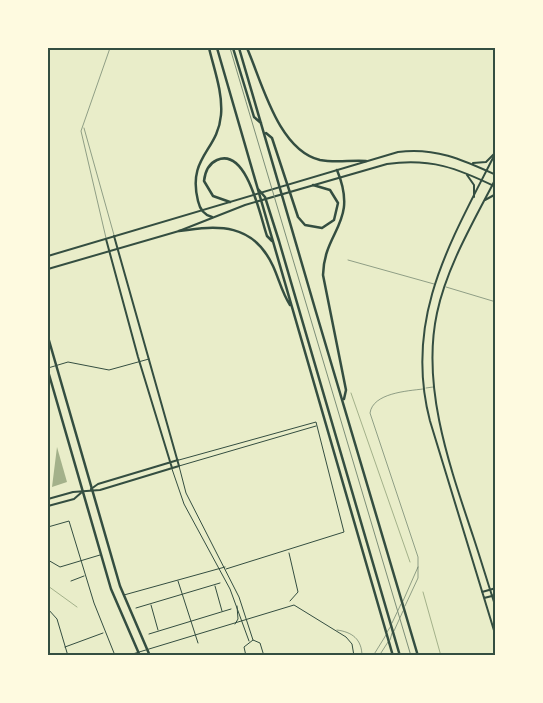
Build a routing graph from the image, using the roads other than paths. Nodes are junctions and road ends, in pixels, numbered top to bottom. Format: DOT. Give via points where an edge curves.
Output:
graph roads {
  1 [pos="110,48"];
  2 [pos="209,48"];
  3 [pos="217,48"];
  4 [pos="233,48"];
  5 [pos="240,48"];
  6 [pos="247,48"];
  7 [pos="262,124"];
  8 [pos="83,126"];
  9 [pos="265,132"];
  10 [pos="495,152"];
  11 [pos="366,161"];
  12 [pos="471,163"];
  13 [pos="337,170"];
  14 [pos="486,170"];
  15 [pos="466,173"];
  16 [pos="340,176"];
  17 [pos="496,176"];
  18 [pos="482,180"];
  19 [pos="313,185"];
  20 [pos="492,185"];
  21 [pos="257,187"];
  22 [pos="496,187"];
  23 [pos="496,194"];
  24 [pos="474,197"];
  25 [pos="485,200"];
  26 [pos="230,202"];
  27 [pos="201,210"];
  28 [pos="212,217"];
  29 [pos="179,231"];
  30 [pos="114,236"];
  31 [pos="106,239"];
  32 [pos="274,242"];
  33 [pos="118,249"];
  34 [pos="109,252"];
  35 [pos="48,256"];
  36 [pos="348,260"];
  37 [pos="48,269"];
  38 [pos="434,284"];
  39 [pos="444,287"];
  40 [pos="496,302"];
  41 [pos="292,308"];
  42 [pos="48,337"];
  43 [pos="149,359"];
  44 [pos="139,362"];
  45 [pos="55,366"];
  46 [pos="48,370"];
  47 [pos="434,387"];
  48 [pos="424,389"];
  49 [pos="343,400"];
  50 [pos="317,426"];
  51 [pos="178,460"];
  52 [pos="170,462"];
  53 [pos="179,466"];
  54 [pos="172,468"];
  55 [pos="91,489"];
  56 [pos="82,492"];
  57 [pos="48,499"];
  58 [pos="48,506"];
  59 [pos="48,527"];
  60 [pos="289,553"];
  61 [pos="101,555"];
  62 [pos="48,560"];
  63 [pos="80,561"];
  64 [pos="419,566"];
  65 [pos="221,568"];
  66 [pos="226,568"];
  67 [pos="85,576"];
  68 [pos="70,580"];
  69 [pos="178,580"];
  70 [pos="220,583"];
  71 [pos="215,585"];
  72 [pos="496,588"];
  73 [pos="490,590"];
  74 [pos="482,592"];
  75 [pos="183,594"];
  76 [pos="496,594"];
  77 [pos="233,595"];
  78 [pos="123,596"];
  79 [pos="491,596"];
  80 [pos="484,598"];
  81 [pos="290,602"];
  82 [pos="150,604"];
  83 [pos="136,608"];
  84 [pos="496,608"];
  85 [pos="48,609"];
  86 [pos="231,609"];
  87 [pos="223,611"];
  88 [pos="247,620"];
  89 [pos="191,621"];
  90 [pos="243,622"];
  91 [pos="234,624"];
  92 [pos="334,630"];
  93 [pos="158,631"];
  94 [pos="104,633"];
  95 [pos="149,634"];
  96 [pos="195,636"];
  97 [pos="496,637"];
  98 [pos="253,640"];
  99 [pos="249,641"];
  100 [pos="198,643"];
  101 [pos="65,647"];
  102 [pos="148,651"];
  103 [pos="138,652"];
  104 [pos="114,653"];
  105 [pos="68,656"];
  106 [pos="126,656"];
  107 [pos="140,656"];
  108 [pos="150,656"];
  109 [pos="246,656"];
  110 [pos="264,656"];
  111 [pos="354,656"];
  112 [pos="362,656"];
  113 [pos="373,656"];
  114 [pos="379,656"];
  115 [pos="393,656"];
  116 [pos="400,656"];
  117 [pos="418,656"];
  1 -- 8 [label="lane"];
  2 -- 27 [label="main road" via="221,117 196,174 195,189"];
  3 -- 21 [label="main road"];
  4 -- 7 [label="main road" via="254,116"];
  5 -- 7 [label="main road"];
  6 -- 11 [label="main road" via="281,127 295,147 318,160"];
  7 -- 9 [label="main road"];
  8 -- 30 [label="lane"];
  8 -- 31 [label="lane" via="81,136"];
  9 -- 19 [label="main road" via="272,138 298,217 305,225 322,228 334,220 338,203 330,190"];
  9 -- 49 [label="main road"];
  10 -- 12 [label="street" via="483,164"];
  10 -- 14 [label="street"];
  11 -- 12 [label="street" via="398,152 421,150"];
  11 -- 13 [label="street"];
  12 -- 14 [label="street"];
  13 -- 16 [label="main road"];
  13 -- 26 [label="street"];
  14 -- 17 [label="street"];
  14 -- 18 [label="street"];
  15 -- 16 [label="street" via="442,164 409,161"];
  15 -- 18 [label="street"];
  15 -- 24 [label="street" via="474,185"];
  16 -- 19 [label="street"];
  16 -- 49 [label="main road" via="344,215 325,256 322,274 346,390"];
  17 -- 20 [label="street"];
  18 -- 20 [label="street"];
  18 -- 24 [label="street"];
  19 -- 28 [label="street"];
  20 -- 22 [label="street"];
  20 -- 25 [label="street"];
  21 -- 32 [label="main road"];
  21 -- 116 [label="main road" via="265,196 282,251"];
  23 -- 25 [label="street"];
  24 -- 38 [label="street"];
  25 -- 39 [label="street"];
  26 -- 27 [label="street"];
  26 -- 32 [label="main road" via="213,196 204,181 207,169 222,158 231,158 244,169 267,236"];
  27 -- 28 [label="main road"];
  27 -- 30 [label="street"];
  28 -- 29 [label="street"];
  29 -- 33 [label="street"];
  29 -- 41 [label="main road" via="217,226 251,238 268,258"];
  30 -- 31 [label="street"];
  30 -- 33 [label="street"];
  31 -- 34 [label="street"];
  31 -- 35 [label="street"];
  32 -- 41 [label="main road"];
  33 -- 34 [label="street"];
  33 -- 43 [label="street"];
  34 -- 37 [label="street"];
  34 -- 44 [label="street"];
  36 -- 38 [label="lane"];
  38 -- 48 [label="street" via="423,333"];
  39 -- 40 [label="lane"];
  39 -- 47 [label="street" via="433,335"];
  41 -- 115 [label="main road"];
  42 -- 45 [label="main road"];
  43 -- 44 [label="street"];
  43 -- 51 [label="street"];
  44 -- 45 [label="street" via="106,370 68,362"];
  44 -- 52 [label="street"];
  45 -- 46 [label="street"];
  45 -- 55 [label="main road"];
  46 -- 56 [label="main road"];
  47 -- 48 [label="lane"];
  47 -- 73 [label="street" via="458,490"];
  48 -- 64 [label="lane" via="380,399 371,406 370,416"];
  48 -- 74 [label="street" via="430,421"];
  49 -- 117 [label="main road"];
  50 -- 51 [label="street" via="316,422"];
  50 -- 53 [label="street"];
  50 -- 66 [label="street" via="344,532"];
  51 -- 52 [label="street"];
  51 -- 53 [label="street"];
  52 -- 54 [label="street"];
  52 -- 55 [label="street"];
  53 -- 54 [label="street"];
  53 -- 66 [label="street" via="186,493"];
  54 -- 55 [label="street" via="100,490"];
  54 -- 65 [label="street" via="184,504"];
  55 -- 56 [label="street"];
  55 -- 78 [label="main road"];
  56 -- 57 [label="street"];
  56 -- 58 [label="street" via="74,499"];
  56 -- 61 [label="main road"];
  59 -- 63 [label="street" via="68,521"];
  60 -- 81 [label="street" via="298,592"];
  61 -- 63 [label="street"];
  61 -- 103 [label="main road"];
  62 -- 63 [label="street" via="60,567"];
  63 -- 67 [label="street"];
  64 -- 113 [label="lane"];
  64 -- 114 [label="lane" via="416,583"];
  65 -- 66 [label="street"];
  65 -- 69 [label="street"];
  65 -- 77 [label="street"];
  66 -- 88 [label="street"];
  67 -- 68 [label="street"];
  67 -- 94 [label="street"];
  69 -- 75 [label="street"];
  69 -- 78 [label="street"];
  70 -- 71 [label="street"];
  71 -- 75 [label="street"];
  71 -- 87 [label="street"];
  72 -- 73 [label="street"];
  73 -- 74 [label="street"];
  73 -- 79 [label="street"];
  74 -- 80 [label="street"];
  75 -- 82 [label="street"];
  75 -- 89 [label="street"];
  76 -- 79 [label="street"];
  77 -- 90 [label="street"];
  77 -- 91 [label="street" via="238,610"];
  78 -- 102 [label="main road"];
  79 -- 80 [label="street"];
  79 -- 84 [label="street"];
  80 -- 97 [label="street"];
  82 -- 83 [label="street"];
  82 -- 93 [label="street"];
  85 -- 101 [label="street" via="57,619"];
  86 -- 87 [label="street"];
  87 -- 89 [label="street"];
  88 -- 90 [label="street"];
  88 -- 92 [label="street" via="294,606"];
  88 -- 98 [label="street"];
  89 -- 93 [label="street"];
  89 -- 96 [label="street"];
  90 -- 91 [label="street"];
  90 -- 99 [label="street"];
  91 -- 96 [label="street"];
  92 -- 111 [label="street" via="349,640"];
  92 -- 112 [label="lane" via="356,637"];
  93 -- 95 [label="street"];
  94 -- 101 [label="street"];
  94 -- 104 [label="street"];
  96 -- 100 [label="street"];
  96 -- 102 [label="street"];
  98 -- 99 [label="street"];
  98 -- 110 [label="street" via="260,643"];
  99 -- 109 [label="street" via="244,647"];
  101 -- 105 [label="street"];
  102 -- 103 [label="street"];
  102 -- 108 [label="main road"];
  103 -- 106 [label="street"];
  103 -- 107 [label="main road"];
}
